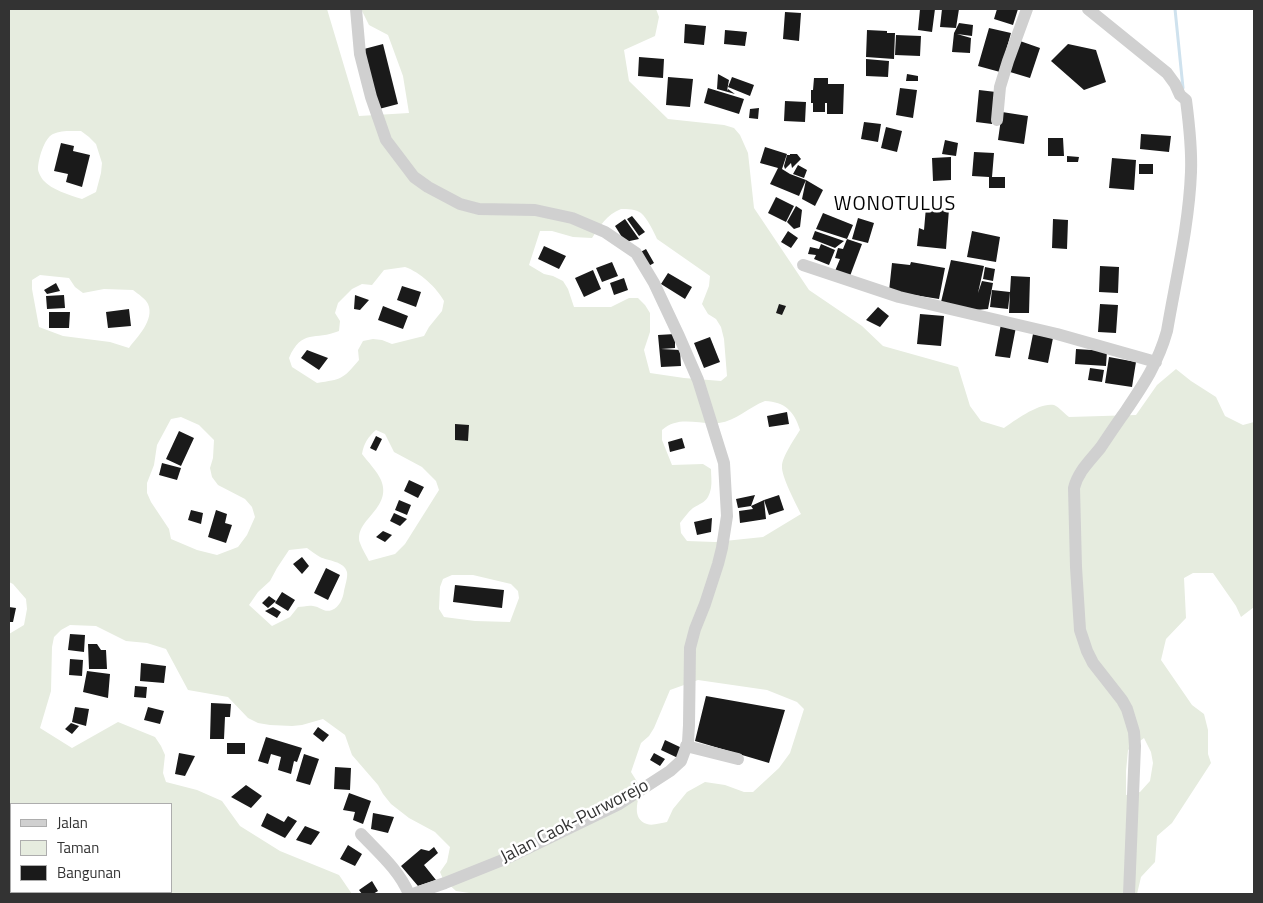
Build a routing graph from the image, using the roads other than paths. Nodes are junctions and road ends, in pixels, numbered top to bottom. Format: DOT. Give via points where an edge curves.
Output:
graph roads {
  1 [pos="356,9"];
  2 [pos="1027,9"];
  3 [pos="1088,9"];
  4 [pos="997,120"];
  5 [pos="803,265"];
  6 [pos="1152,361"];
  7 [pos="686,746"];
  8 [pos="738,759"];
  9 [pos="362,834"];
  10 [pos="411,894"];
  11 [pos="1129,894"];
  1 -- 7 [label="street, Jalan Caok-Purworejo" via="360,54 370,97 386,140 414,177 460,204 479,209 535,210 572,218 605,232 636,254 654,282 678,334 698,380 724,463 727,516 718,564 690,648"];
  2 -- 4 [label="street" via="1000,87"];
  3 -- 6 [label="street" via="1167,73 1183,98 1189,128 1189,204 1167,331"];
  5 -- 6 [label="street" via="899,297 1057,334"];
  6 -- 11 [label="street" via="1142,387 1077,478 1074,488 1080,630 1093,663 1128,709 1134,732"];
  7 -- 8 [label="street"];
  7 -- 10 [label="street, Jalan Caok-Purworejo" via="680,761 670,771 619,804 506,859"];
  9 -- 10 [label="street" via="391,865"];
}
